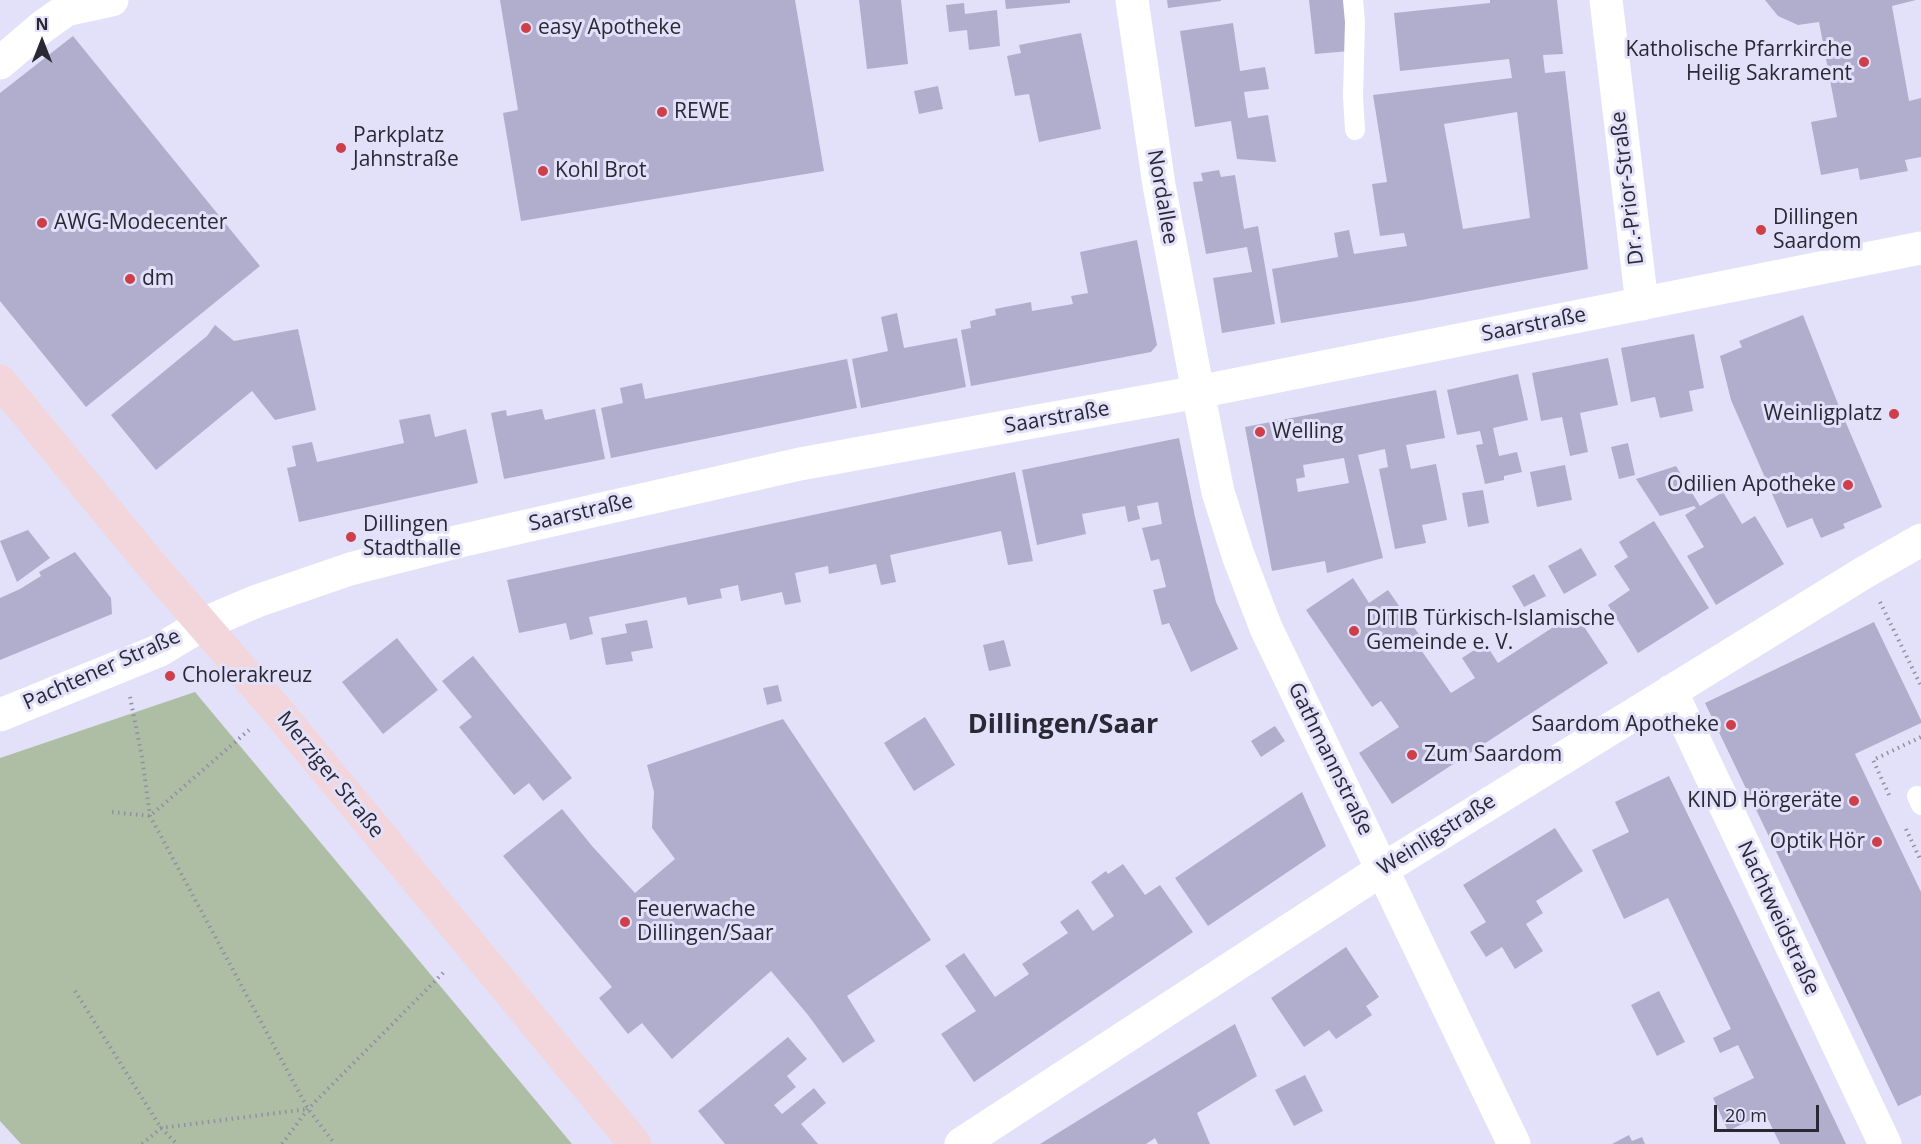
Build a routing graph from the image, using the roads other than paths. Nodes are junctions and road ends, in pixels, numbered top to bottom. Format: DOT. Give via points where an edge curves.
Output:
graph roads {
  1 [pos="112,0"];
  2 [pos="1132,0"];
  3 [pos="1353,0"];
  4 [pos="1606,0"];
  5 [pos="64,5"];
  6 [pos="0,63"];
  7 [pos="1355,130"];
  8 [pos="1921,248"];
  9 [pos="1642,304"];
  10 [pos="0,381"];
  11 [pos="1198,392"];
  12 [pos="1920,543"];
  13 [pos="203,624"];
  14 [pos="1671,691"];
  15 [pos="0,715"];
  16 [pos="1383,868"];
  17 [pos="635,1144"];
  18 [pos="961,1144"];
  19 [pos="1514,1144"];
  20 [pos="1885,1144"];
  1 -- 5 [label="street"];
  2 -- 11 [label="street, Nordallee" via="1159,185"];
  3 -- 7 [label="lane"];
  4 -- 9 [label="street, Dr.-Prior-Straße"];
  5 -- 6 [label="street"];
  8 -- 9 [label="street, Saarstraße"];
  9 -- 11 [label="street, Saarstraße"];
  10 -- 13 [label="main road, Merziger Straße"];
  11 -- 13 [label="street, Saarstraße" via="800,464 460,541 350,569"];
  11 -- 16 [label="street, Gathmannstraße" via="1218,492 1266,628"];
  12 -- 14 [label="street, Weinligstraße" via="1865,572"];
  13 -- 15 [label="street, Pachtener Straße" via="158,651"];
  13 -- 17 [label="main road, Merziger Straße"];
  14 -- 16 [label="street, Weinligstraße"];
  14 -- 20 [label="street, Nachtweidstraße"];
  16 -- 18 [label="street, Weinligstraße"];
  16 -- 19 [label="street, Gathmannstraße"];
}
